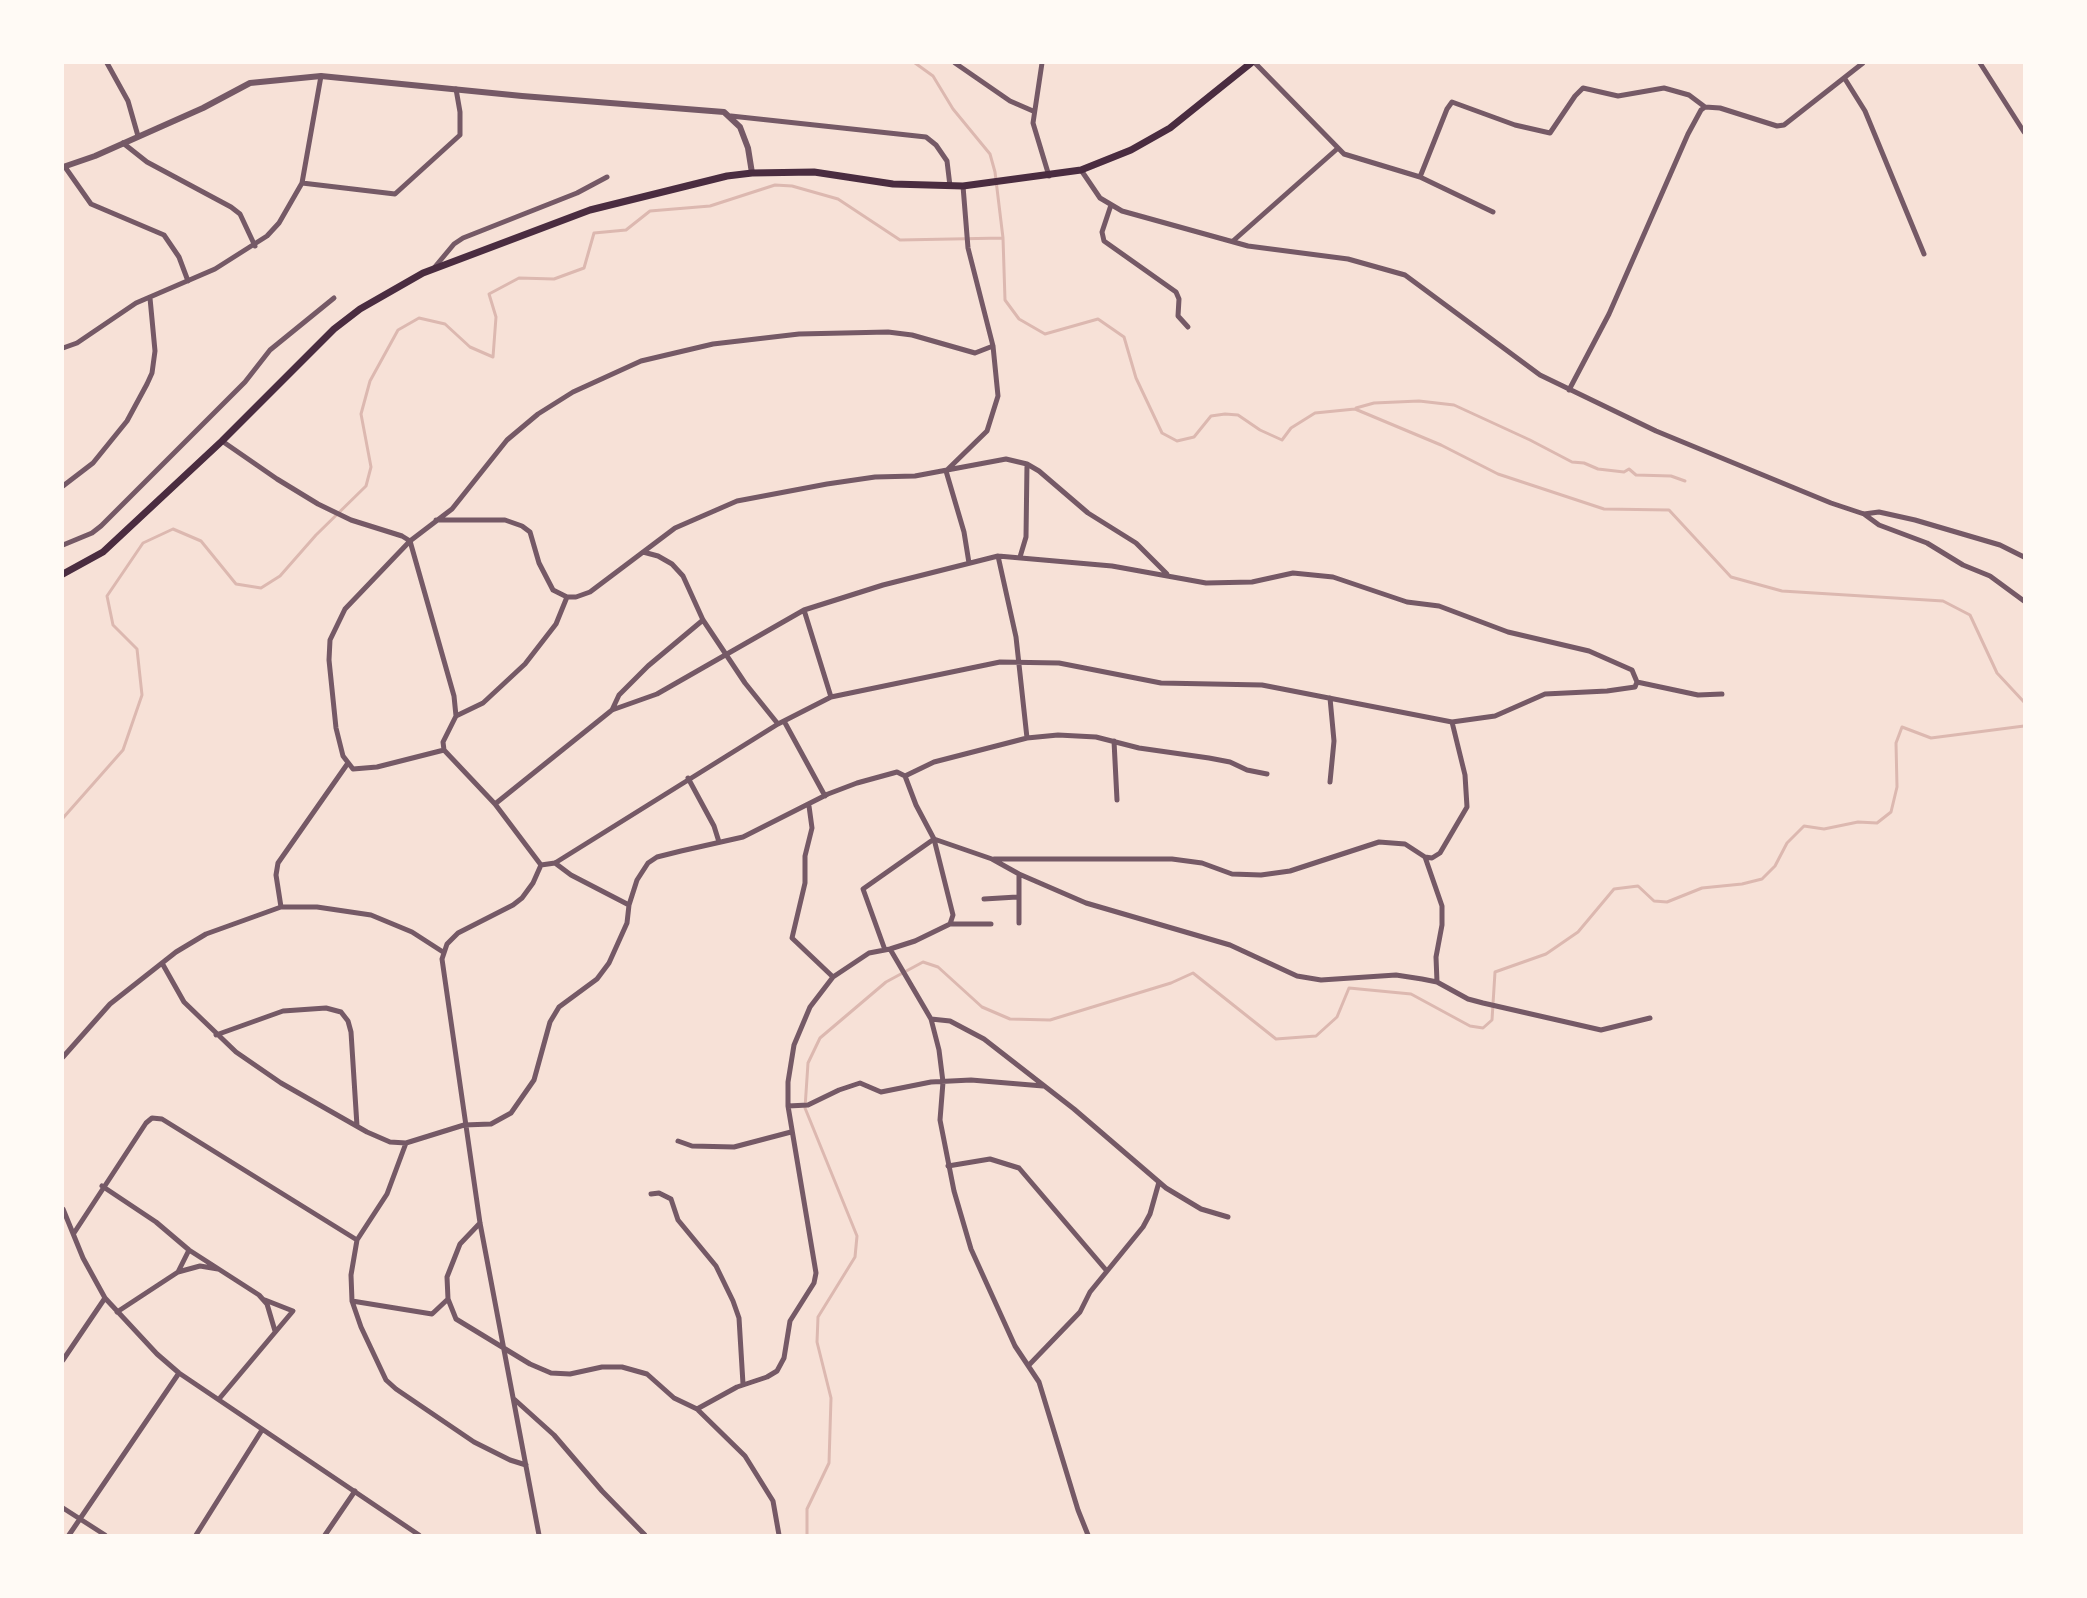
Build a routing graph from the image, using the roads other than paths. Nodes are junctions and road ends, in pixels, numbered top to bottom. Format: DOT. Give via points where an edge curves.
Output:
graph roads {
  1 [pos="106,63"];
  2 [pos="955,63"];
  3 [pos="1042,63"];
  4 [pos="1253,63"];
  5 [pos="1863,63"];
  6 [pos="1980,63"];
  7 [pos="321,76"];
  8 [pos="1845,79"];
  9 [pos="456,89"];
  10 [pos="1705,107"];
  11 [pos="1034,111"];
  12 [pos="731,116"];
  13 [pos="2024,132"];
  14 [pos="138,136"];
  15 [pos="123,143"];
  16 [pos="1337,149"];
  17 [pos="64,167"];
  18 [pos="1081,170"];
  19 [pos="752,173"];
  20 [pos="1049,176"];
  21 [pos="607,177"];
  22 [pos="1420,177"];
  23 [pos="302,183"];
  24 [pos="950,186"];
  25 [pos="963,186"];
  26 [pos="1111,205"];
  27 [pos="1493,212"];
  28 [pos="1233,241"];
  29 [pos="255,246"];
  30 [pos="1924,254"];
  31 [pos="434,268"];
  32 [pos="188,281"];
  33 [pos="150,298"];
  34 [pos="334,298"];
  35 [pos="1188,327"];
  36 [pos="993,346"];
  37 [pos="63,348"];
  38 [pos="1569,390"];
  39 [pos="222,441"];
  40 [pos="1027,464"];
  41 [pos="946,471"];
  42 [pos="63,486"];
  43 [pos="1864,514"];
  44 [pos="436,520"];
  45 [pos="410,542"];
  46 [pos="63,545"];
  47 [pos="643,552"];
  48 [pos="998,556"];
  49 [pos="1020,557"];
  50 [pos="2024,557"];
  51 [pos="969,563"];
  52 [pos="63,574"];
  53 [pos="1167,574"];
  54 [pos="567,597"];
  55 [pos="2024,601"];
  56 [pos="804,610"];
  57 [pos="703,620"];
  58 [pos="727,654"];
  59 [pos="1017,661"];
  60 [pos="1638,682"];
  61 [pos="1722,694"];
  62 [pos="831,697"];
  63 [pos="1330,698"];
  64 [pos="612,710"];
  65 [pos="456,716"];
  66 [pos="781,722"];
  67 [pos="1452,722"];
  68 [pos="1027,738"];
  69 [pos="1114,741"];
  70 [pos="444,750"];
  71 [pos="348,763"];
  72 [pos="1267,774"];
  73 [pos="905,776"];
  74 [pos="688,778"];
  75 [pos="1330,782"];
  76 [pos="825,796"];
  77 [pos="1117,800"];
  78 [pos="495,804"];
  79 [pos="809,806"];
  80 [pos="934,839"];
  81 [pos="719,842"];
  82 [pos="1425,857"];
  83 [pos="992,859"];
  84 [pos="555,863"];
  85 [pos="541,865"];
  86 [pos="1019,874"];
  87 [pos="1017,897"];
  88 [pos="984,899"];
  89 [pos="629,905"];
  90 [pos="281,907"];
  91 [pos="1019,922"];
  92 [pos="950,924"];
  93 [pos="991,924"];
  94 [pos="888,950"];
  95 [pos="443,952"];
  96 [pos="162,963"];
  97 [pos="833,976"];
  98 [pos="1437,982"];
  99 [pos="1650,1018"];
  100 [pos="931,1020"];
  101 [pos="216,1035"];
  102 [pos="63,1057"];
  103 [pos="942,1082"];
  104 [pos="1044,1086"];
  105 [pos="788,1106"];
  106 [pos="464,1125"];
  107 [pos="357,1126"];
  108 [pos="791,1132"];
  109 [pos="678,1141"];
  110 [pos="406,1143"];
  111 [pos="948,1166"];
  112 [pos="1159,1182"];
  113 [pos="102,1186"];
  114 [pos="651,1194"];
  115 [pos="63,1209"];
  116 [pos="1228,1217"];
  117 [pos="480,1223"];
  118 [pos="74,1233"];
  119 [pos="357,1240"];
  120 [pos="189,1250"];
  121 [pos="222,1270"];
  122 [pos="1106,1270"];
  123 [pos="178,1272"];
  124 [pos="105,1298"];
  125 [pos="448,1299"];
  126 [pos="265,1300"];
  127 [pos="352,1301"];
  128 [pos="117,1312"];
  129 [pos="275,1331"];
  130 [pos="505,1349"];
  131 [pos="63,1360"];
  132 [pos="1029,1365"];
  133 [pos="179,1373"];
  134 [pos="743,1384"];
  135 [pos="219,1399"];
  136 [pos="514,1399"];
  137 [pos="697,1409"];
  138 [pos="262,1430"];
  139 [pos="526,1465"];
  140 [pos="355,1491"];
  141 [pos="63,1508"];
  142 [pos="80,1519"];
  143 [pos="69,1535"];
  144 [pos="105,1535"];
  145 [pos="195,1535"];
  146 [pos="325,1535"];
  147 [pos="419,1535"];
  148 [pos="539,1535"];
  149 [pos="645,1535"];
  150 [pos="779,1535"];
  151 [pos="1088,1535"];
  1 -- 14 [label="street" via="128,101"];
  2 -- 11 [label="street" via="1010,101"];
  3 -- 11 [label="street"];
  4 -- 16 [label="street" via="1302,108"];
  4 -- 18 [label="main road" via="1170,128 1131,150"];
  5 -- 8 [label="street"];
  6 -- 13 [label="street"];
  7 -- 9 [label="street"];
  7 -- 14 [label="street" via="250,83"];
  7 -- 23 [label="street"];
  8 -- 10 [label="street" via="1784,125"];
  8 -- 30 [label="street" via="1870,122"];
  9 -- 12 [label="street" via="724,112"];
  9 -- 23 [label="street" via="460,135 395,194"];
  10 -- 22 [label="street" via="1689,95 1664,88 1618,96 1583,88 1550,133 1452,102"];
  10 -- 38 [label="street" via="1688,134 1609,314"];
  11 -- 20 [label="street" via="1035,133"];
  12 -- 19 [label="street" via="744,137"];
  12 -- 24 [label="street" via="926,137 947,161"];
  14 -- 15 [label="street"];
  15 -- 17 [label="street"];
  15 -- 29 [label="street" via="147,162 240,214"];
  16 -- 22 [label="street" via="1363,161"];
  16 -- 28 [label="street"];
  17 -- 32 [label="street" via="91,204 164,235 179,257"];
  18 -- 20 [label="main road"];
  18 -- 26 [label="street" via="1100,198"];
  19 -- 24 [label="main road" via="814,172 864,181"];
  19 -- 31 [label="main road" via="590,210"];
  20 -- 25 [label="main road"];
  21 -- 31 [label="street" via="464,238"];
  22 -- 27 [label="street"];
  23 -- 29 [label="street" via="279,223"];
  24 -- 25 [label="main road"];
  25 -- 36 [label="street" via="968,248"];
  26 -- 28 [label="street"];
  26 -- 35 [label="street" via="1102,232 1104,241 1176,292 1178,316"];
  28 -- 38 [label="street" via="1266,250 1348,258 1404,275 1518,361"];
  29 -- 32 [label="street"];
  31 -- 39 [label="main road" via="390,290 334,329"];
  32 -- 33 [label="street"];
  33 -- 37 [label="street"];
  33 -- 42 [label="street" via="154,351 147,384 127,421 93,463"];
  34 -- 46 [label="street" via="270,350 245,381 101,526"];
  36 -- 41 [label="street" via="998,396 992,423"];
  36 -- 44 [label="street" via="975,353 896,333 799,334 713,344 641,361 573,392 538,414 507,440 452,509"];
  38 -- 43 [label="street" via="1717,458"];
  39 -- 45 [label="street" via="318,504"];
  39 -- 52 [label="main road" via="103,552"];
  40 -- 41 [label="street" via="1006,459"];
  40 -- 49 [label="street" via="1026,537"];
  40 -- 53 [label="street" via="1098,520 1122,531"];
  41 -- 47 [label="street" via="827,484 736,501 675,528"];
  41 -- 51 [label="street"];
  43 -- 50 [label="street" via="1879,512 1915,520 2000,545"];
  43 -- 55 [label="street" via="1879,525 1927,543 1990,576"];
  44 -- 45 [label="street"];
  44 -- 54 [label="street" via="505,520 522,526 530,532 539,563 553,590"];
  45 -- 65 [label="street" via="431,608"];
  45 -- 71 [label="street" via="345,609 330,640 332,704 339,746"];
  47 -- 54 [label="street" via="590,592"];
  47 -- 57 [label="street" via="665,560 683,576"];
  48 -- 49 [label="street"];
  48 -- 51 [label="street"];
  48 -- 59 [label="street" via="1014,626"];
  49 -- 53 [label="street"];
  51 -- 56 [label="street"];
  53 -- 60 [label="street" via="1184,580 1225,584 1293,573 1333,577 1407,602 1439,606 1508,632 1589,651 1632,670"];
  54 -- 65 [label="street" via="556,624 525,664 483,704"];
  56 -- 58 [label="street"];
  56 -- 62 [label="street"];
  57 -- 58 [label="street"];
  57 -- 64 [label="street" via="648,666 619,695"];
  58 -- 64 [label="street" via="657,694"];
  58 -- 66 [label="street" via="745,683"];
  59 -- 62 [label="street"];
  59 -- 63 [label="street" via="1059,663 1161,683 1262,685"];
  59 -- 68 [label="street"];
  60 -- 61 [label="street" via="1698,695"];
  60 -- 67 [label="street" via="1635,687 1607,691 1545,694 1495,716"];
  62 -- 66 [label="street"];
  63 -- 67 [label="street"];
  63 -- 75 [label="street" via="1334,741"];
  64 -- 78 [label="street"];
  65 -- 70 [label="street" via="443,742"];
  66 -- 74 [label="street"];
  66 -- 76 [label="street"];
  67 -- 82 [label="street" via="1466,775 1467,807 1440,853"];
  68 -- 69 [label="street" via="1058,735"];
  68 -- 73 [label="street" via="934,762"];
  69 -- 72 [label="street" via="1221,760"];
  69 -- 77 [label="street"];
  70 -- 71 [label="street" via="361,770"];
  70 -- 78 [label="street"];
  71 -- 90 [label="street" via="278,863"];
  73 -- 76 [label="street" via="897,772"];
  73 -- 80 [label="street"];
  74 -- 81 [label="street"];
  74 -- 84 [label="street"];
  76 -- 79 [label="street"];
  78 -- 85 [label="street"];
  79 -- 81 [label="street" via="743,837"];
  79 -- 97 [label="street" via="812,828 805,883 792,938"];
  80 -- 83 [label="street"];
  80 -- 92 [label="street" via="953,915"];
  80 -- 94 [label="street" via="863,888"];
  81 -- 89 [label="street" via="652,860 637,880"];
  82 -- 83 [label="street" via="1405,844 1379,842 1290,871 1261,875 1232,874 1202,863 1172,859"];
  82 -- 98 [label="street" via="1442,906"];
  83 -- 86 [label="street"];
  84 -- 85 [label="street"];
  84 -- 89 [label="street"];
  85 -- 95 [label="street" via="522,898 458,933"];
  86 -- 87 [label="street"];
  86 -- 98 [label="street" via="1105,910 1230,945 1307,979 1396,975"];
  87 -- 88 [label="street"];
  87 -- 91 [label="street"];
  89 -- 106 [label="street" via="627,923 602,974 566,999 554,1013 534,1080 521,1103 501,1120"];
  90 -- 95 [label="street" via="317,907 371,915"];
  90 -- 96 [label="street" via="206,934"];
  92 -- 93 [label="street"];
  92 -- 94 [label="street" via="939,932"];
  94 -- 97 [label="street" via="869,953"];
  94 -- 100 [label="street"];
  95 -- 106 [label="street"];
  96 -- 101 [label="street" via="184,1002"];
  96 -- 102 [label="street" via="110,1005"];
  97 -- 105 [label="street" via="810,1007 794,1045"];
  98 -- 99 [label="street" via="1468,999 1600,1030"];
  100 -- 103 [label="street"];
  100 -- 104 [label="street" via="950,1021 984,1039"];
  101 -- 107 [label="street" via="281,1083"];
  101 -- 107 [label="street" via="283,1011 326,1008 341,1012 351,1032"];
  103 -- 104 [label="street"];
  103 -- 105 [label="street" via="881,1092 860,1083 808,1105"];
  103 -- 111 [label="street" via="940,1120"];
  104 -- 112 [label="street"];
  105 -- 108 [label="street"];
  106 -- 110 [label="street"];
  106 -- 117 [label="street"];
  107 -- 110 [label="street" via="390,1142"];
  108 -- 109 [label="street" via="735,1147 692,1146"];
  108 -- 134 [label="street" via="816,1273 814,1283 790,1321 787,1351 777,1371"];
  110 -- 119 [label="street" via="387,1194"];
  111 -- 122 [label="street" via="990,1160 1019,1168"];
  111 -- 132 [label="street" via="979,1269 1015,1346"];
  112 -- 116 [label="street" via="1201,1209"];
  112 -- 122 [label="street" via="1143,1227"];
  113 -- 118 [label="street"];
  113 -- 119 [label="street" via="146,1123 152,1118 162,1119"];
  113 -- 120 [label="street"];
  114 -- 134 [label="street" via="671,1199 678,1220 716,1266 739,1318"];
  115 -- 118 [label="street"];
  117 -- 125 [label="street" via="460,1244 450,1266"];
  117 -- 130 [label="street"];
  118 -- 124 [label="street"];
  119 -- 127 [label="street" via="351,1275"];
  120 -- 121 [label="street"];
  120 -- 123 [label="street"];
  121 -- 123 [label="street" via="200,1266"];
  121 -- 126 [label="street"];
  122 -- 132 [label="street" via="1080,1312"];
  123 -- 128 [label="street"];
  124 -- 128 [label="street"];
  124 -- 131 [label="street"];
  125 -- 127 [label="street" via="432,1314"];
  125 -- 130 [label="street" via="456,1319"];
  126 -- 129 [label="street"];
  126 -- 129 [label="street" via="293,1311"];
  127 -- 139 [label="street" via="386,1380 420,1408 474,1442"];
  128 -- 133 [label="street"];
  129 -- 135 [label="street"];
  130 -- 136 [label="street"];
  130 -- 137 [label="street" via="551,1373 570,1374 602,1367 635,1370 647,1374 674,1398"];
  132 -- 151 [label="street" via="1039,1382"];
  133 -- 135 [label="street"];
  133 -- 142 [label="street"];
  134 -- 137 [label="street"];
  135 -- 138 [label="street"];
  136 -- 139 [label="street"];
  136 -- 149 [label="street" via="554,1435"];
  137 -- 150 [label="street" via="754,1467 773,1501"];
  138 -- 140 [label="street"];
  138 -- 145 [label="street"];
  139 -- 148 [label="street"];
  140 -- 146 [label="street"];
  140 -- 147 [label="street"];
  141 -- 142 [label="street"];
  142 -- 143 [label="street"];
  142 -- 144 [label="street"];
}
